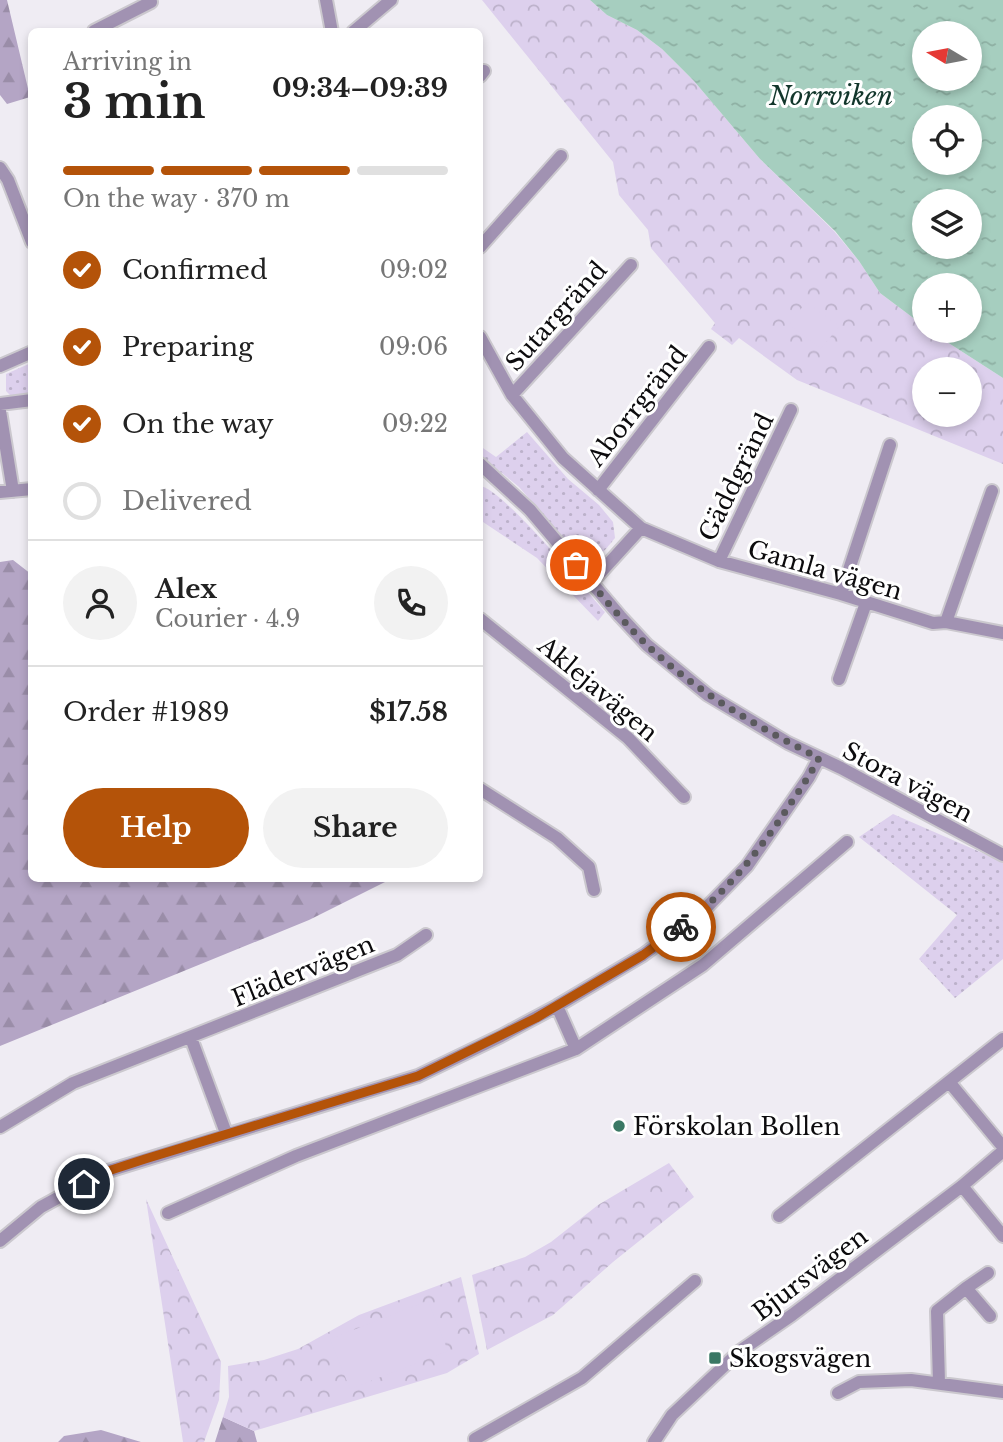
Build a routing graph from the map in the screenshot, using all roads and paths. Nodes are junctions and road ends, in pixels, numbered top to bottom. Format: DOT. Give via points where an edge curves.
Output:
graph roads {
  1 [pos="150,0"];
  2 [pos="326,0"];
  3 [pos="391,0"];
  4 [pos="100,28"];
  5 [pos="331,28"];
  6 [pos="358,28"];
  7 [pos="561,156"];
  8 [pos="0,168"];
  9 [pos="28,232"];
  10 [pos="483,244"];
  11 [pos="631,265"];
  12 [pos="483,342"];
  13 [pos="709,346"];
  14 [pos="28,354"];
  15 [pos="0,366"];
  16 [pos="512,395"];
  17 [pos="28,400"];
  18 [pos="0,404"];
  19 [pos="792,410"];
  20 [pos="0,411"];
  21 [pos="890,445"];
  22 [pos="483,467"];
  23 [pos="28,489"];
  24 [pos="598,491"];
  25 [pos="992,491"];
  26 [pos="6,492"];
  27 [pos="640,528"];
  28 [pos="719,561"];
  29 [pos="591,583"];
  30 [pos="841,594"];
  31 [pos="866,603"];
  32 [pos="483,621"];
  33 [pos="946,622"];
  34 [pos="1003,633"];
  35 [pos="839,679"];
  36 [pos="819,758"];
  37 [pos="483,791"];
  38 [pos="684,797"];
  39 [pos="847,842"];
  40 [pos="1003,855"];
  41 [pos="594,890"];
  42 [pos="426,935"];
  43 [pos="556,1006"];
  44 [pos="191,1038"];
  45 [pos="1003,1039"];
  46 [pos="576,1049"];
  47 [pos="950,1083"];
  48 [pos="0,1127"];
  49 [pos="226,1133"];
  50 [pos="1003,1149"];
  51 [pos="962,1186"];
  52 [pos="168,1213"];
  53 [pos="779,1216"];
  54 [pos="1003,1236"];
  55 [pos="0,1241"];
  56 [pos="988,1273"];
  57 [pos="695,1281"];
  58 [pos="966,1288"];
  59 [pos="990,1317"];
  60 [pos="939,1383"];
  61 [pos="838,1392"];
  62 [pos="1003,1392"];
  63 [pos="473,1441"];
  64 [pos="654,1442"];
  1 -- 4 [label="street"];
  2 -- 5 [label="street"];
  3 -- 6 [label="street"];
  7 -- 10 [label="street"];
  8 -- 9 [label="street"];
  11 -- 16 [label="street, Sutargränd"];
  12 -- 16 [label="street"];
  13 -- 24 [label="street, Aborrgränd"];
  14 -- 15 [label="street"];
  16 -- 24 [label="street" via="563,458"];
  17 -- 18 [label="street"];
  19 -- 28 [label="street, Gäddgränd"];
  20 -- 26 [label="street"];
  21 -- 30 [label="street"];
  22 -- 29 [label="street, Stora vägen" via="530,510"];
  23 -- 26 [label="street"];
  24 -- 27 [label="street"];
  25 -- 33 [label="street"];
  27 -- 28 [label="street, Gamla vägen"];
  27 -- 29 [label="street"];
  28 -- 30 [label="street, Gamla vägen"];
  29 -- 36 [label="street, Stora vägen" via="678,672 748,720"];
  30 -- 31 [label="street, Gamla vägen"];
  31 -- 33 [label="street, Gamla vägen" via="933,623"];
  31 -- 35 [label="street"];
  32 -- 38 [label="street, Aklejavägen" via="628,738"];
  33 -- 34 [label="street, Gamla vägen"];
  36 -- 40 [label="street, Stora vägen"];
  36 -- 43 [label="street" via="747,866 703,911 643,955"];
  37 -- 41 [label="street" via="556,838 589,867"];
  39 -- 46 [label="street" via="703,965"];
  42 -- 44 [label="street, Flädervägen" via="397,955"];
  43 -- 46 [label="street"];
  43 -- 49 [label="street" via="418,1076"];
  44 -- 48 [label="street, Flädervägen" via="73,1083"];
  44 -- 49 [label="street"];
  45 -- 47 [label="street"];
  46 -- 52 [label="street" via="296,1156"];
  47 -- 50 [label="street"];
  47 -- 53 [label="street"];
  49 -- 55 [label="street" via="105,1172 41,1207"];
  50 -- 51 [label="street, Bjursvägen"];
  51 -- 54 [label="street"];
  51 -- 64 [label="street, Bjursvägen" via="740,1351 672,1415"];
  56 -- 58 [label="street"];
  57 -- 63 [label="street" via="582,1378"];
  58 -- 59 [label="street"];
  58 -- 60 [label="street" via="937,1311"];
  60 -- 61 [label="street" via="859,1382"];
  60 -- 62 [label="street"];
}
